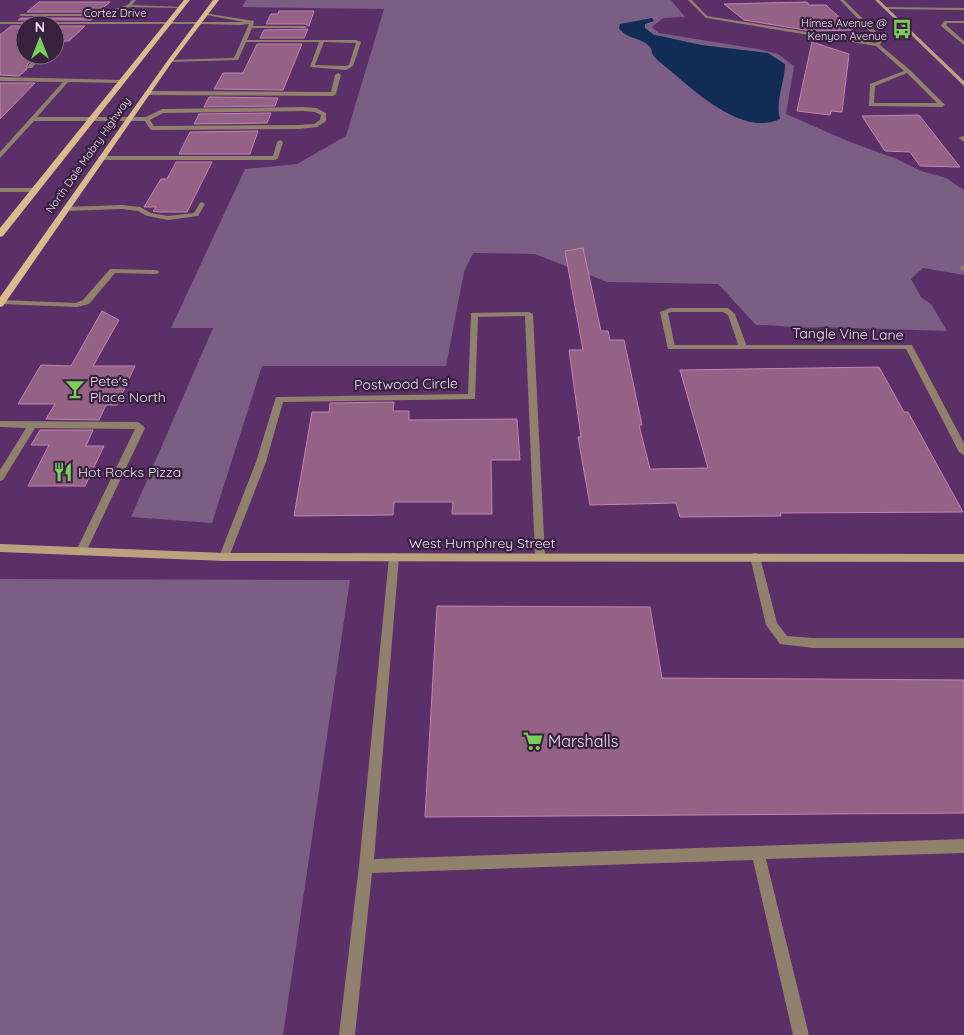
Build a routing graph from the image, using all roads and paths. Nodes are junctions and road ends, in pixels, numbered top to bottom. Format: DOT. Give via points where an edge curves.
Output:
graph roads {
  1 [pos="134,0"];
  2 [pos="188,0"];
  3 [pos="216,0"];
  4 [pos="690,0"];
  5 [pos="842,0"];
  6 [pos="877,0"];
  7 [pos="128,6"];
  8 [pos="181,7"];
  9 [pos="885,8"];
  10 [pos="964,9"];
  11 [pos="207,11"];
  12 [pos="65,15"];
  13 [pos="168,22"];
  14 [pos="964,22"];
  15 [pos="0,23"];
  16 [pos="200,23"];
  17 [pos="251,24"];
  18 [pos="305,27"];
  19 [pos="246,41"];
  20 [pos="322,41"];
  21 [pos="964,44"];
  22 [pos="877,45"];
  23 [pos="170,61"];
  24 [pos="908,71"];
  25 [pos="338,75"];
  26 [pos="0,79"];
  27 [pos="67,80"];
  28 [pos="123,81"];
  29 [pos="964,84"];
  30 [pos="147,93"];
  31 [pos="32,119"];
  32 [pos="92,119"];
  33 [pos="147,119"];
  34 [pos="129,120"];
  35 [pos="280,142"];
  36 [pos="0,156"];
  37 [pos="102,158"];
  38 [pos="0,190"];
  39 [pos="36,190"];
  40 [pos="202,204"];
  41 [pos="66,208"];
  42 [pos="0,234"];
  43 [pos="156,272"];
  44 [pos="0,303"];
  45 [pos="742,347"];
  46 [pos="0,424"];
  47 [pos="32,425"];
  48 [pos="964,452"];
  49 [pos="0,478"];
  50 [pos="0,548"];
  51 [pos="81,551"];
  52 [pos="224,557"];
  53 [pos="394,557"];
  54 [pos="540,557"];
  55 [pos="755,557"];
  56 [pos="964,558"];
  57 [pos="964,643"];
  58 [pos="964,846"];
  59 [pos="758,853"];
  60 [pos="366,866"];
  61 [pos="348,1035"];
  62 [pos="801,1035"];
  1 -- 7 [label="street, Cortez Drive"];
  2 -- 8 [label="main road, North Dale Mabry Highway"];
  3 -- 11 [label="main road"];
  4 -- 22 [label="street" via="706,18"];
  5 -- 22 [label="street" via="880,40"];
  6 -- 9 [label="street"];
  7 -- 8 [label="street, Cortez Drive"];
  7 -- 12 [label="street" via="98,15"];
  8 -- 13 [label="main road, North Dale Mabry Highway"];
  9 -- 10 [label="street"];
  9 -- 29 [label="street"];
  11 -- 16 [label="main road, North Dale Mabry Highway"];
  11 -- 17 [label="street"];
  13 -- 15 [label="street, Cortez Drive"];
  13 -- 16 [label="street, Cortez Drive"];
  13 -- 28 [label="main road, North Dale Mabry Highway"];
  14 -- 21 [label="street" via="946,22 943,25"];
  16 -- 17 [label="street, Cortez Drive"];
  16 -- 23 [label="main road, North Dale Mabry Highway"];
  17 -- 18 [label="street"];
  17 -- 19 [label="street"];
  19 -- 20 [label="street"];
  19 -- 23 [label="street" via="236,59"];
  20 -- 20 [label="street" via="359,42 352,66 312,66"];
  22 -- 24 [label="street"];
  23 -- 30 [label="main road, North Dale Mabry Highway"];
  24 -- 24 [label="street" via="872,85 871,105 942,105"];
  25 -- 30 [label="street" via="333,94"];
  26 -- 27 [label="street"];
  27 -- 28 [label="street"];
  27 -- 31 [label="street"];
  28 -- 32 [label="main road, North Dale Mabry Highway"];
  30 -- 34 [label="main road, North Dale Mabry Highway"];
  31 -- 32 [label="street"];
  31 -- 36 [label="street"];
  32 -- 34 [label="street"];
  32 -- 39 [label="main road, North Dale Mabry Highway"];
  33 -- 33 [label="street" via="162,111 303,109 324,114 323,121 314,126 298,128 152,128"];
  33 -- 34 [label="street"];
  34 -- 37 [label="main road, North Dale Mabry Highway"];
  35 -- 37 [label="street" via="275,158"];
  37 -- 41 [label="main road, North Dale Mabry Highway"];
  38 -- 39 [label="street"];
  39 -- 42 [label="main road, North Dale Mabry Highway"];
  40 -- 41 [label="street" via="196,215 168,218 122,207"];
  41 -- 44 [label="main road, North Dale Mabry Highway"];
  43 -- 44 [label="street" via="113,272 86,302 77,305"];
  45 -- 45 [label="street, Tangle Vine Lane" via="671,346 664,312 725,310 731,314"];
  45 -- 48 [label="street, Tangle Vine Lane" via="909,347"];
  46 -- 47 [label="street"];
  47 -- 49 [label="street"];
  47 -- 51 [label="street" via="137,425 140,428"];
  50 -- 51 [label="street, West Humphrey Street"];
  51 -- 52 [label="street, West Humphrey Street"];
  52 -- 53 [label="street, West Humphrey Street"];
  52 -- 54 [label="street, Postwood Circle" via="261,462 279,398 472,397 474,315 529,314"];
  53 -- 54 [label="street, West Humphrey Street"];
  53 -- 60 [label="street"];
  54 -- 55 [label="street, West Humphrey Street"];
  55 -- 56 [label="street, West Humphrey Street"];
  55 -- 57 [label="street" via="772,625 784,641"];
  58 -- 59 [label="street"];
  59 -- 60 [label="street"];
  59 -- 62 [label="street"];
  60 -- 61 [label="street"];
}
